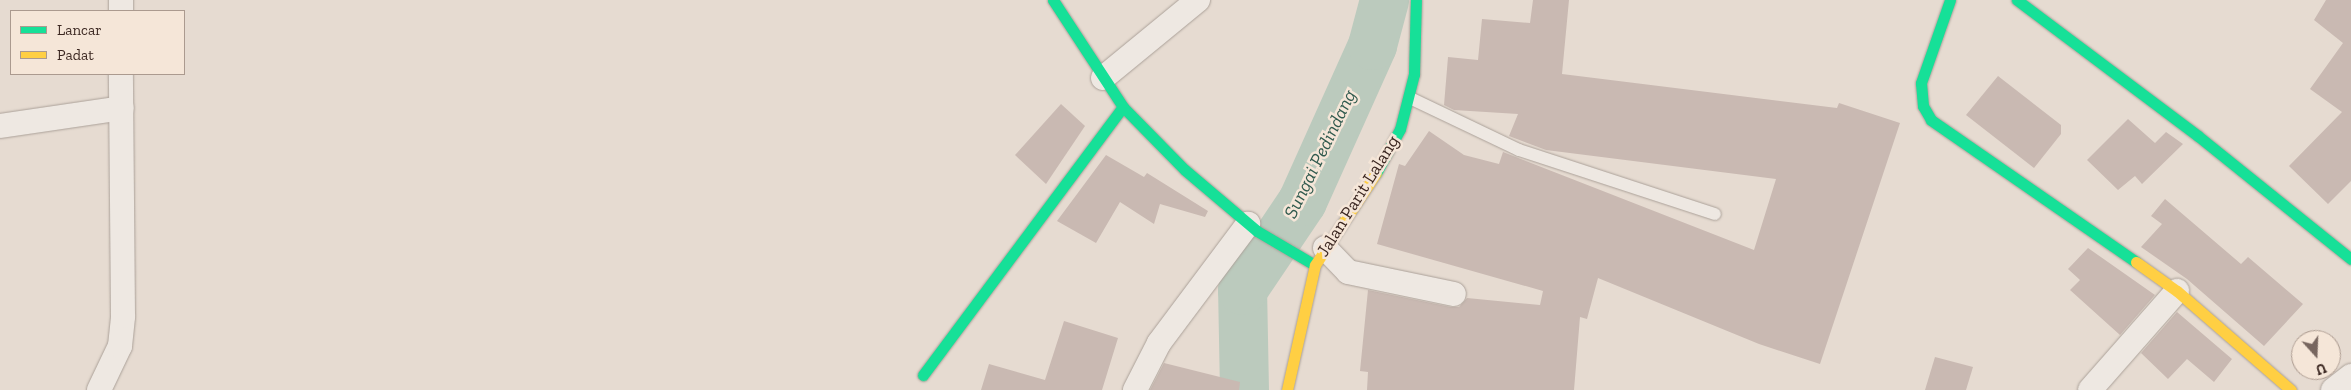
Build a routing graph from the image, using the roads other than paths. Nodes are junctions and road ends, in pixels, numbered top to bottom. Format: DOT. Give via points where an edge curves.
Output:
graph roads {
  1 [pos="1053,0"];
  2 [pos="1198,0"];
  3 [pos="1416,0"];
  4 [pos="1950,0"];
  5 [pos="2017,0"];
  6 [pos="121,75"];
  7 [pos="1103,78"];
  8 [pos="1410,98"];
  9 [pos="1123,107"];
  10 [pos="122,108"];
  11 [pos="0,126"];
  12 [pos="1715,214"];
  13 [pos="1252,228"];
  14 [pos="1320,257"];
  15 [pos="2351,259"];
  16 [pos="2177,291"];
  17 [pos="1454,294"];
  18 [pos="922,375"];
  19 [pos="2351,376"];
  20 [pos="99,390"];
  21 [pos="1135,390"];
  22 [pos="1287,390"];
  23 [pos="2090,390"];
  24 [pos="2291,390"];
  25 [pos="2333,390"];
  1 -- 7 [label="street"];
  2 -- 7 [label="street"];
  3 -- 8 [label="street, Jalan Parit Lalang"];
  4 -- 16 [label="street" via="1921,84 1922,106 1931,120"];
  5 -- 15 [label="street" via="2198,136"];
  6 -- 10 [label="street"];
  7 -- 9 [label="street"];
  8 -- 12 [label="lane" via="1519,150"];
  8 -- 14 [label="street, Jalan Parit Lalang" via="1386,158"];
  9 -- 13 [label="street" via="1185,170"];
  9 -- 18 [label="street"];
  10 -- 11 [label="street"];
  10 -- 20 [label="street" via="123,316 120,346"];
  13 -- 14 [label="street" via="1285,245"];
  13 -- 21 [label="street" via="1159,343"];
  14 -- 17 [label="street" via="1348,272"];
  14 -- 22 [label="street, Jalan Parit Lalang"];
  16 -- 23 [label="street"];
  16 -- 24 [label="street"];
  19 -- 25 [label="street"];
}
